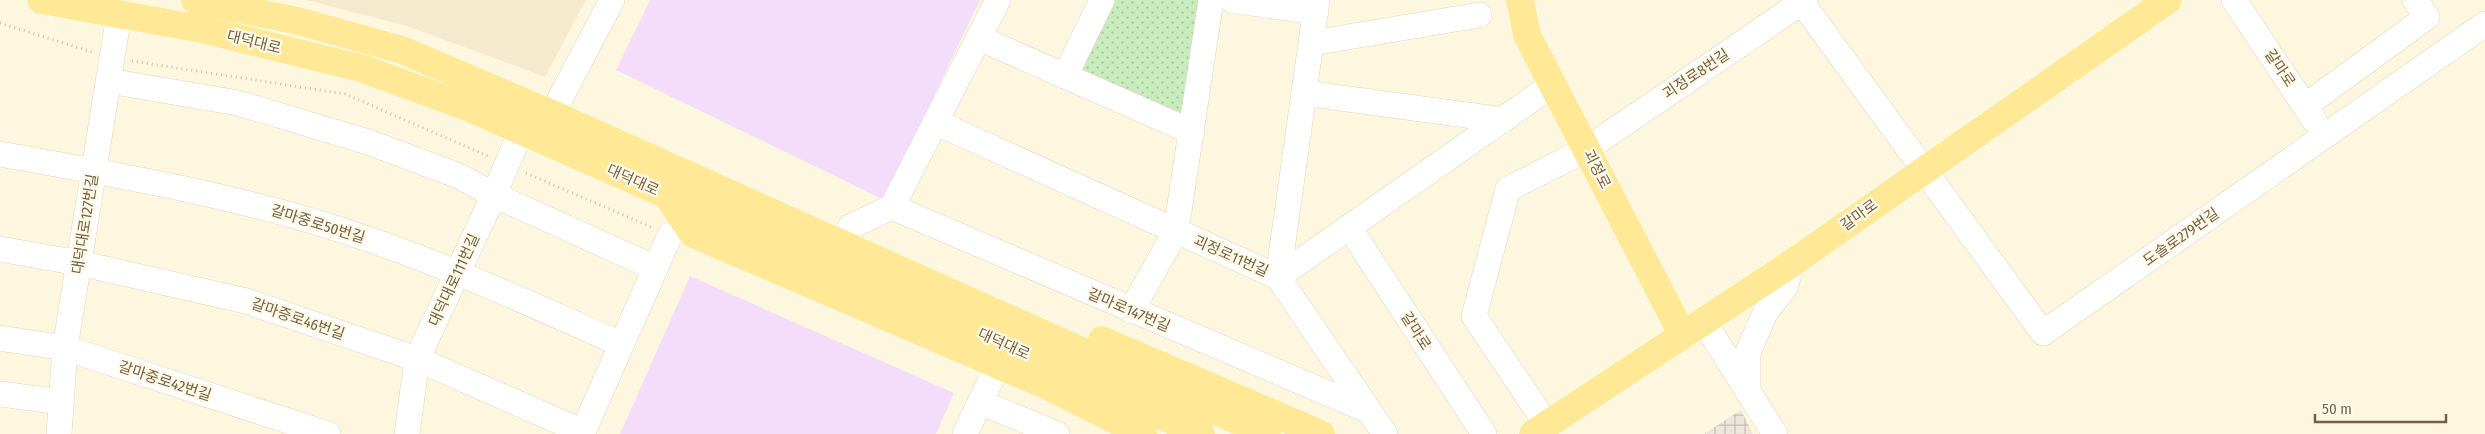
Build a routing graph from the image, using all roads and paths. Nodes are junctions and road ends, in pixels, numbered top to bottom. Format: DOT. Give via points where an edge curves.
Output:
graph roads {
  1 [pos="41,0"];
  2 [pos="194,0"];
  3 [pos="612,0"];
  4 [pos="998,0"];
  5 [pos="1102,0"];
  6 [pos="1211,0"];
  7 [pos="1231,0"];
  8 [pos="1520,0"];
  9 [pos="2168,0"];
  10 [pos="2234,0"];
  11 [pos="2414,0"];
  12 [pos="1802,1"];
  13 [pos="1317,6"];
  14 [pos="120,15"];
  15 [pos="1479,15"];
  16 [pos="2485,24"];
  17 [pos="979,38"];
  18 [pos="1312,43"];
  19 [pos="1065,76"];
  20 [pos="109,81"];
  21 [pos="1552,84"];
  22 [pos="1304,93"];
  23 [pos="2305,106"];
  24 [pos="552,114"];
  25 [pos="1503,120"];
  26 [pos="935,122"];
  27 [pos="521,131"];
  28 [pos="1192,132"];
  29 [pos="2325,136"];
  30 [pos="1586,149"];
  31 [pos="0,154"];
  32 [pos="1925,168"];
  33 [pos="94,170"];
  34 [pos="682,172"];
  35 [pos="494,195"];
  36 [pos="667,195"];
  37 [pos="892,207"];
  38 [pos="850,227"];
  39 [pos="1349,227"];
  40 [pos="1176,231"];
  41 [pos="670,235"];
  42 [pos="0,249"];
  43 [pos="79,263"];
  44 [pos="1792,263"];
  45 [pos="655,268"];
  46 [pos="457,273"];
  47 [pos="1278,277"];
  48 [pos="802,282"];
  49 [pos="874,287"];
  50 [pos="1131,311"];
  51 [pos="1693,328"];
  52 [pos="0,338"];
  53 [pos="621,344"];
  54 [pos="65,348"];
  55 [pos="417,359"];
  56 [pos="998,365"];
  57 [pos="1748,392"];
  58 [pos="0,394"];
  59 [pos="61,402"];
  60 [pos="980,402"];
  61 [pos="1367,410"];
  62 [pos="1202,425"];
  63 [pos="1540,430"];
  64 [pos="583,433"];
  65 [pos="59,434"];
  66 [pos="328,434"];
  67 [pos="407,434"];
  68 [pos="964,434"];
  69 [pos="1057,434"];
  70 [pos="1143,434"];
  71 [pos="1267,434"];
  72 [pos="1321,434"];
  73 [pos="1385,434"];
  74 [pos="1484,434"];
  75 [pos="1775,434"];
  1 -- 14 [label="main road, 대덕대로"];
  2 -- 24 [label="main road, 대덕대로" via="298,21 402,50"];
  3 -- 24 [label="street"];
  4 -- 17 [label="street"];
  5 -- 19 [label="street"];
  6 -- 28 [label="street"];
  7 -- 13 [label="street"];
  8 -- 21 [label="main road, 괴정로" via="1527,35"];
  9 -- 32 [label="main road, 갈마로"];
  10 -- 23 [label="street, 갈마로"];
  11 -- 23 [label="street" via="2427,18"];
  12 -- 30 [label="street, 괴정로8번길"];
  12 -- 32 [label="street"];
  13 -- 18 [label="street"];
  14 -- 20 [label="street, 대덕대로127번길"];
  14 -- 27 [label="main road, 대덕대로" via="201,29 364,69"];
  15 -- 18 [label="street"];
  16 -- 29 [label="street, 도솔로279번길"];
  17 -- 19 [label="street"];
  17 -- 26 [label="street"];
  18 -- 22 [label="street"];
  19 -- 28 [label="street"];
  20 -- 33 [label="street, 대덕대로127번길"];
  20 -- 35 [label="street" via="238,103 302,121 460,176"];
  21 -- 25 [label="street, 괴정로11번길"];
  21 -- 30 [label="main road, 괴정로"];
  22 -- 25 [label="street"];
  22 -- 47 [label="street"];
  23 -- 29 [label="street, 갈마로"];
  24 -- 34 [label="main road, 대덕대로"];
  25 -- 39 [label="street, 괴정로11번길"];
  26 -- 37 [label="street"];
  26 -- 40 [label="street, 괴정로11번길"];
  27 -- 35 [label="street, 대덕대로111번길"];
  27 -- 36 [label="main road, 대덕대로"];
  28 -- 40 [label="street"];
  29 -- 32 [label="street, 도솔로279번길" via="2044,333"];
  30 -- 51 [label="main road, 괴정로"];
  30 -- 63 [label="street, 갈마로" via="1508,188 1474,316"];
  31 -- 33 [label="street, 갈마중로50번길"];
  32 -- 44 [label="main road, 갈마로"];
  33 -- 43 [label="street, 대덕대로127번길"];
  33 -- 46 [label="street, 갈마중로50번길" via="246,202 365,238"];
  34 -- 38 [label="main road" via="743,180"];
  34 -- 62 [label="main road, 대덕대로"];
  35 -- 45 [label="street"];
  35 -- 46 [label="street, 대덕대로111번길"];
  36 -- 48 [label="main road" via="693,234"];
  36 -- 49 [label="main road, 대덕대로"];
  37 -- 38 [label="street"];
  37 -- 50 [label="street, 갈마로147번길"];
  38 -- 72 [label="main road"];
  39 -- 47 [label="street, 괴정로11번길"];
  39 -- 74 [label="street, 갈마로"];
  40 -- 47 [label="street, 괴정로11번길"];
  40 -- 50 [label="street"];
  41 -- 45 [label="street"];
  42 -- 43 [label="street, 갈마중로46번길"];
  43 -- 54 [label="street, 대덕대로127번길"];
  43 -- 55 [label="street, 갈마중로46번길" via="246,302"];
  44 -- 51 [label="main road, 갈마로"];
  44 -- 57 [label="street" via="1784,288 1766,311 1748,352"];
  45 -- 53 [label="street"];
  46 -- 53 [label="street, 갈마중로50번길"];
  46 -- 55 [label="street, 대덕대로111번길"];
  47 -- 61 [label="street"];
  48 -- 49 [label="main road"];
  48 -- 56 [label="main road"];
  49 -- 62 [label="main road, 대덕대로"];
  50 -- 61 [label="street, 갈마로147번길"];
  51 -- 57 [label="street"];
  51 -- 63 [label="main road, 갈마로"];
  52 -- 54 [label="street, 갈마중로42번길"];
  53 -- 64 [label="street"];
  54 -- 59 [label="street, 대덕대로127번길"];
  54 -- 66 [label="street, 갈마중로42번길"];
  55 -- 64 [label="street, 갈마중로46번길"];
  55 -- 67 [label="street, 대덕대로111번길"];
  56 -- 60 [label="street, 대덕대로"];
  56 -- 70 [label="main road" via="1046,385"];
  57 -- 75 [label="street"];
  58 -- 59 [label="street"];
  59 -- 65 [label="street, 대덕대로127번길"];
  60 -- 68 [label="street, 대덕대로"];
  60 -- 69 [label="street"];
  61 -- 73 [label="street"];
  62 -- 71 [label="main road, 대덕대로"];
}
